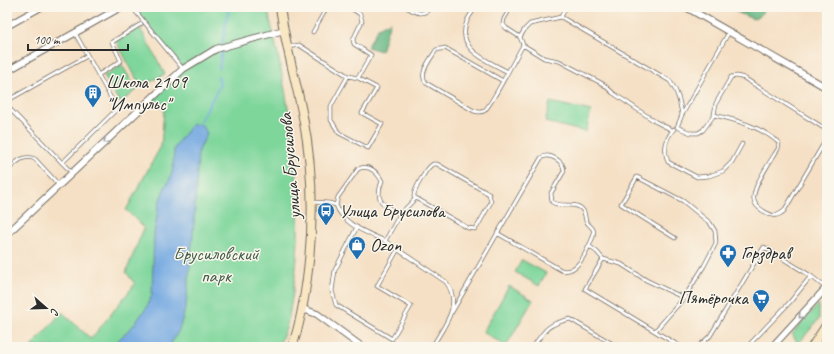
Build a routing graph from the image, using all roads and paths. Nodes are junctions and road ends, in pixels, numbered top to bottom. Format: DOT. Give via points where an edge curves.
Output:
graph roads {
  1 [pos="41,7"];
  2 [pos="121,7"];
  3 [pos="132,7"];
  4 [pos="280,7"];
  5 [pos="327,7"];
  6 [pos="349,7"];
  7 [pos="406,7"];
  8 [pos="432,7"];
  9 [pos="476,7"];
  10 [pos="510,7"];
  11 [pos="566,7"];
  12 [pos="686,7"];
  13 [pos="561,17"];
  14 [pos="141,24"];
  15 [pos="7,26"];
  16 [pos="284,30"];
  17 [pos="313,32"];
  18 [pos="730,32"];
  19 [pos="75,33"];
  20 [pos="520,37"];
  21 [pos="523,45"];
  22 [pos="288,47"];
  23 [pos="87,56"];
  24 [pos="183,69"];
  25 [pos="7,71"];
  26 [pos="508,72"];
  27 [pos="98,74"];
  28 [pos="348,76"];
  29 [pos="358,78"];
  30 [pos="502,81"];
  31 [pos="827,88"];
  32 [pos="682,115"];
  33 [pos="714,115"];
  34 [pos="677,127"];
  35 [pos="672,130"];
  36 [pos="827,130"];
  37 [pos="827,138"];
  38 [pos="742,144"];
  39 [pos="62,163"];
  40 [pos="7,171"];
  41 [pos="72,174"];
  42 [pos="59,185"];
  43 [pos="415,199"];
  44 [pos="312,202"];
  45 [pos="336,205"];
  46 [pos="827,209"];
  47 [pos="400,214"];
  48 [pos="827,216"];
  49 [pos="357,227"];
  50 [pos="498,233"];
  51 [pos="7,234"];
  52 [pos="675,238"];
  53 [pos="386,241"];
  54 [pos="589,246"];
  55 [pos="398,249"];
  56 [pos="603,259"];
  57 [pos="811,276"];
  58 [pos="827,287"];
  59 [pos="684,298"];
  60 [pos="303,309"];
  61 [pos="452,312"];
  62 [pos="827,324"];
  63 [pos="655,331"];
  64 [pos="827,333"];
  65 [pos="719,345"];
  66 [pos="292,347"];
  67 [pos="362,347"];
  68 [pos="432,347"];
  69 [pos="533,347"];
  70 [pos="618,347"];
  71 [pos="681,347"];
  72 [pos="695,347"];
  73 [pos="724,347"];
  74 [pos="747,347"];
  75 [pos="772,347"];
  76 [pos="813,347"];
  1 -- 15 [label="street"];
  2 -- 19 [label="street"];
  3 -- 24 [label="lane"];
  4 -- 16 [label="street, улица Брусилова"];
  5 -- 17 [label="lane"];
  6 -- 29 [label="lane" via="360,14 362,21 353,40 354,44 371,55"];
  7 -- 8 [label="lane" via="422,14"];
  9 -- 26 [label="lane" via="465,28 467,44 471,50"];
  10 -- 20 [label="lane" via="503,24"];
  11 -- 13 [label="lane"];
  12 -- 18 [label="street"];
  13 -- 20 [label="lane" via="530,24"];
  13 -- 32 [label="lane" via="670,81 677,90"];
  14 -- 27 [label="lane" via="112,42 121,61"];
  16 -- 22 [label="street, улица Брусилова"];
  16 -- 24 [label="street" via="216,49"];
  18 -- 31 [label="street"];
  18 -- 32 [label="lane"];
  19 -- 23 [label="lane"];
  19 -- 25 [label="street"];
  20 -- 21 [label="lane"];
  21 -- 26 [label="lane"];
  21 -- 35 [label="lane" via="544,58 559,61 602,84 656,122"];
  22 -- 28 [label="lane" via="299,45"];
  22 -- 44 [label="street, улица Брусилова" via="304,118 312,176"];
  23 -- 27 [label="lane"];
  23 -- 39 [label="lane" via="12,98 8,105"];
  24 -- 41 [label="street, one-way"];
  26 -- 30 [label="lane"];
  27 -- 39 [label="lane" via="117,109"];
  28 -- 29 [label="lane"];
  28 -- 29 [label="lane" via="331,106 331,120 339,133 368,148 382,124 362,113 377,88"];
  30 -- 30 [label="lane" via="444,48 436,50 423,75 426,83 478,112 486,109"];
  32 -- 34 [label="lane"];
  33 -- 34 [label="lane" via="698,133 690,134"];
  33 -- 36 [label="lane" via="716,103 731,76 737,76"];
  33 -- 37 [label="lane" via="754,128 779,143 758,184 754,198 754,203 759,208 775,216 784,211"];
  34 -- 35 [label="lane"];
  35 -- 38 [label="lane" via="664,149 668,162 697,177 723,171 732,162"];
  39 -- 41 [label="lane"];
  40 -- 42 [label="lane" via="17,161 29,157"];
  41 -- 42 [label="street"];
  42 -- 51 [label="street"];
  43 -- 43 [label="lane" via="473,229 477,227 491,202 488,192 435,163 430,165 421,180 414,193"];
  43 -- 47 [label="lane"];
  44 -- 45 [label="lane"];
  44 -- 60 [label="street, улица Брусилова" via="311,247"];
  45 -- 47 [label="lane" via="338,197 358,168 363,166 378,174 382,181 379,198 385,206"];
  45 -- 49 [label="lane" via="338,213"];
  46 -- 48 [label="lane"];
  47 -- 53 [label="lane"];
  49 -- 53 [label="lane"];
  49 -- 55 [label="lane" via="335,270 332,291 336,305 392,339 410,306 377,286"];
  50 -- 54 [label="lane" via="564,271 575,268"];
  50 -- 54 [label="lane" via="541,158 547,155 560,162 564,168 550,199 554,204 574,206 583,210 586,221 594,231"];
  50 -- 61 [label="lane"];
  52 -- 59 [label="lane" via="621,204 637,176 683,201 710,223 715,231 716,243"];
  53 -- 55 [label="lane"];
  54 -- 56 [label="lane"];
  55 -- 61 [label="lane" via="446,282 452,294"];
  56 -- 59 [label="lane" via="621,264 646,280"];
  56 -- 63 [label="lane" via="585,289"];
  57 -- 58 [label="lane"];
  57 -- 72 [label="lane" via="764,247 710,336"];
  57 -- 74 [label="lane"];
  58 -- 75 [label="street, one-way"];
  59 -- 63 [label="lane"];
  60 -- 66 [label="street, улица Брусилова"];
  60 -- 67 [label="street" via="317,314"];
  61 -- 68 [label="lane"];
  62 -- 76 [label="street"];
  63 -- 71 [label="lane"];
  64 -- 76 [label="street"];
  65 -- 73 [label="lane"];
  69 -- 70 [label="lane" via="544,330 556,322 570,319"];
}
